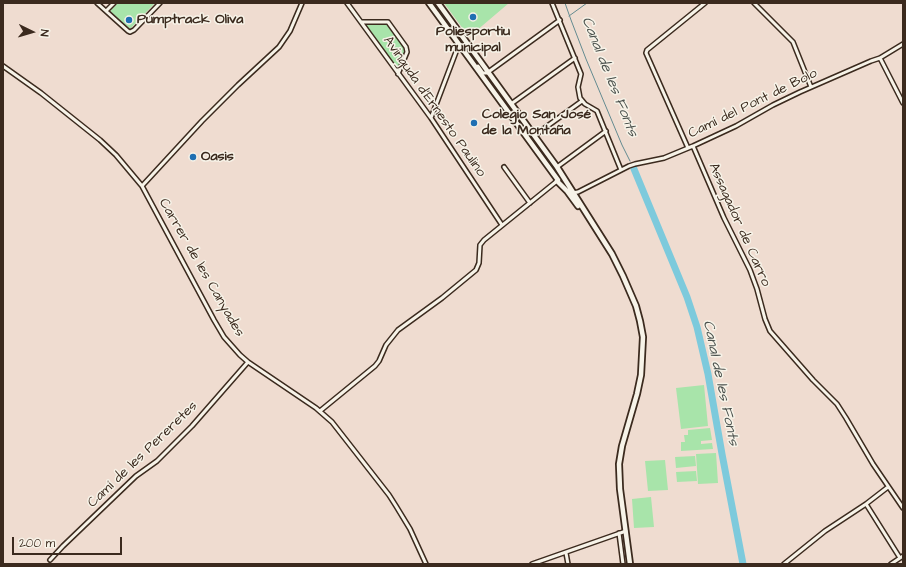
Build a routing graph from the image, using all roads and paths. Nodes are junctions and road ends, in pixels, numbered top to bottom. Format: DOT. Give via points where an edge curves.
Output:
graph roads {
  1 [pos="97,3"];
  2 [pos="114,3"];
  3 [pos="160,3"];
  4 [pos="302,3"];
  5 [pos="347,3"];
  6 [pos="429,3"];
  7 [pos="438,3"];
  8 [pos="552,3"];
  9 [pos="705,3"];
  10 [pos="754,3"];
  11 [pos="106,11"];
  12 [pos="560,20"];
  13 [pos="361,22"];
  14 [pos="459,44"];
  15 [pos="903,44"];
  16 [pos="469,58"];
  17 [pos="575,58"];
  18 [pos="880,58"];
  19 [pos="3,66"];
  20 [pos="488,72"];
  21 [pos="398,74"];
  22 [pos="811,87"];
  23 [pos="582,101"];
  24 [pos="903,103"];
  25 [pos="511,104"];
  26 [pos="431,118"];
  27 [pos="606,131"];
  28 [pos="534,135"];
  29 [pos="693,146"];
  30 [pos="688,148"];
  31 [pos="504,167"];
  32 [pos="557,167"];
  33 [pos="621,170"];
  34 [pos="564,178"];
  35 [pos="559,183"];
  36 [pos="142,186"];
  37 [pos="574,193"];
  38 [pos="530,203"];
  39 [pos="592,223"];
  40 [pos="502,225"];
  41 [pos="248,362"];
  42 [pos="320,411"];
  43 [pos="888,487"];
  44 [pos="866,504"];
  45 [pos="903,508"];
  46 [pos="626,531"];
  47 [pos="619,533"];
  48 [pos="566,553"];
  49 [pos="902,557"];
  50 [pos="50,560"];
  51 [pos="426,564"];
  52 [pos="532,564"];
  53 [pos="568,564"];
  54 [pos="623,564"];
  55 [pos="630,564"];
  56 [pos="784,564"];
  57 [pos="892,564"];
  1 -- 11 [label="street"];
  2 -- 11 [label="street"];
  3 -- 11 [label="street" via="130,32"];
  4 -- 36 [label="street" via="290,31 279,47 202,121"];
  5 -- 13 [label="street, Avinguda d'Ernesto Paulino"];
  6 -- 14 [label="street"];
  7 -- 20 [label="street"];
  8 -- 12 [label="street"];
  9 -- 30 [label="street" via="646,53"];
  10 -- 22 [label="street" via="793,42"];
  12 -- 17 [label="street"];
  12 -- 20 [label="street"];
  13 -- 21 [label="street, Avinguda d'Ernesto Paulino"];
  13 -- 21 [label="street" via="388,22 402,41 407,50"];
  14 -- 16 [label="street"];
  14 -- 26 [label="street"];
  15 -- 18 [label="street, Camí del Pont de Bolo"];
  16 -- 20 [label="street" via="472,58 483,73"];
  16 -- 35 [label="street"];
  17 -- 23 [label="street" via="581,74 578,89"];
  17 -- 25 [label="street"];
  18 -- 22 [label="street, Camí del Pont de Bolo"];
  18 -- 24 [label="street"];
  19 -- 36 [label="street, Carrer de les Canyades" via="110,149"];
  20 -- 25 [label="street"];
  21 -- 26 [label="street, Avinguda d'Ernesto Paulino"];
  22 -- 29 [label="street, Camí del Pont de Bolo"];
  23 -- 27 [label="street" via="596,109"];
  23 -- 28 [label="street"];
  25 -- 28 [label="street"];
  26 -- 40 [label="street, Avinguda d'Ernesto Paulino"];
  27 -- 32 [label="street"];
  27 -- 33 [label="street"];
  28 -- 32 [label="street"];
  29 -- 30 [label="street, Camí del Pont de Bolo"];
  29 -- 43 [label="street, Assagador de Carro" via="750,270 770,331 836,404"];
  30 -- 33 [label="street, Camí del Pont de Bolo" via="664,158 634,164"];
  31 -- 38 [label="street"];
  32 -- 34 [label="street"];
  33 -- 37 [label="street, Camí del Pont de Bolo"];
  34 -- 35 [label="street"];
  34 -- 37 [label="street"];
  35 -- 37 [label="street" via="570,193"];
  35 -- 38 [label="street"];
  35 -- 39 [label="street"];
  36 -- 41 [label="street, Carrer de les Canyades" via="224,337"];
  37 -- 39 [label="street"];
  38 -- 40 [label="street"];
  39 -- 46 [label="street" via="612,254 629,288 638,312 643,337 639,387 619,464"];
  40 -- 42 [label="street" via="481,243 476,270 398,330 386,345 375,366"];
  41 -- 42 [label="street, Carrer de les Canyades"];
  41 -- 50 [label="street, Camí de les Pereretes" via="182,436 136,476"];
  42 -- 51 [label="street, Carrer de les Canyades" via="332,422 389,496 410,529"];
  43 -- 44 [label="street"];
  43 -- 45 [label="street, Assagador de Carro"];
  44 -- 49 [label="street"];
  44 -- 56 [label="street" via="825,531"];
  46 -- 47 [label="street"];
  46 -- 55 [label="street"];
  47 -- 48 [label="street"];
  47 -- 54 [label="street"];
  48 -- 52 [label="street"];
  48 -- 53 [label="street"];
  49 -- 57 [label="street"];
}
